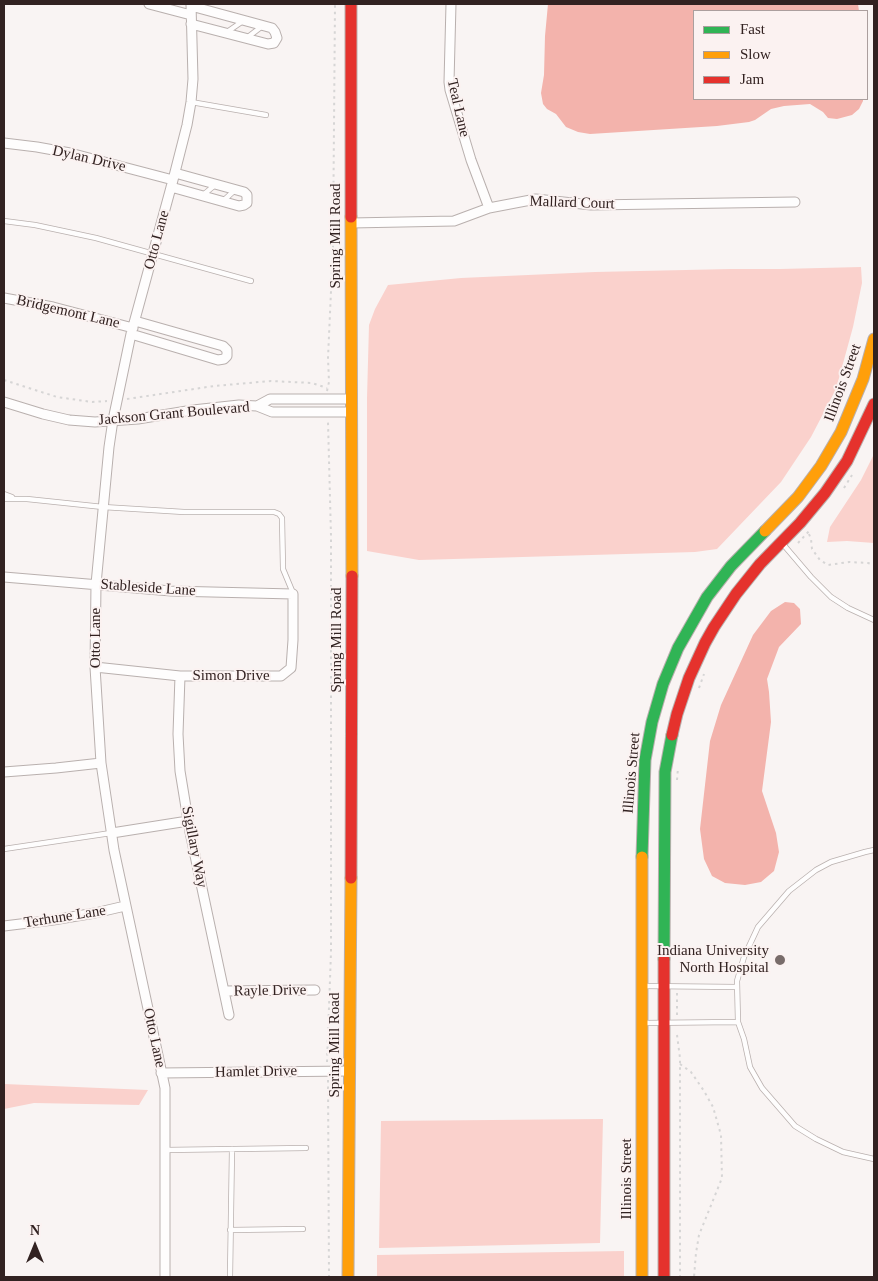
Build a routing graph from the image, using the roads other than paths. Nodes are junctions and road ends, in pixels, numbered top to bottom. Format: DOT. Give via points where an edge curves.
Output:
graph roads {
  1 [pos="149,4"];
  2 [pos="351,4"];
  3 [pos="451,4"];
  4 [pos="191,12"];
  5 [pos="244,20"];
  6 [pos="262,26"];
  7 [pos="225,33"];
  8 [pos="246,38"];
  9 [pos="191,102"];
  10 [pos="266,115"];
  11 [pos="4,143"];
  12 [pos="173,180"];
  13 [pos="216,184"];
  14 [pos="236,190"];
  15 [pos="203,195"];
  16 [pos="223,201"];
  17 [pos="795,202"];
  18 [pos="489,208"];
  19 [pos="4,222"];
  20 [pos="351,223"];
  21 [pos="153,254"];
  22 [pos="251,281"];
  23 [pos="4,298"];
  24 [pos="133,328"];
  25 [pos="169,331"];
  26 [pos="874,339"];
  27 [pos="206,341"];
  28 [pos="156,342"];
  29 [pos="195,353"];
  30 [pos="352,399"];
  31 [pos="4,402"];
  32 [pos="874,404"];
  33 [pos="257,406"];
  34 [pos="351,412"];
  35 [pos="113,420"];
  36 [pos="4,494"];
  37 [pos="4,498"];
  38 [pos="16,498"];
  39 [pos="103,507"];
  40 [pos="785,546"];
  41 [pos="4,576"];
  42 [pos="96,584"];
  43 [pos="293,594"];
  44 [pos="874,620"];
  45 [pos="95,667"];
  46 [pos="180,676"];
  47 [pos="100,763"];
  48 [pos="4,772"];
  49 [pos="188,821"];
  50 [pos="112,833"];
  51 [pos="4,849"];
  52 [pos="874,850"];
  53 [pos="125,906"];
  54 [pos="4,926"];
  55 [pos="642,986"];
  56 [pos="663,986"];
  57 [pos="737,987"];
  58 [pos="315,990"];
  59 [pos="224,991"];
  60 [pos="229,1015"];
  61 [pos="664,1022"];
  62 [pos="738,1022"];
  63 [pos="642,1023"];
  64 [pos="350,1071"];
  65 [pos="162,1073"];
  66 [pos="306,1148"];
  67 [pos="232,1149"];
  68 [pos="165,1150"];
  69 [pos="874,1159"];
  70 [pos="304,1229"];
  71 [pos="230,1230"];
  72 [pos="165,1277"];
  73 [pos="230,1277"];
  74 [pos="348,1277"];
  75 [pos="642,1277"];
  76 [pos="664,1277"];
  1 -- 4 [label="street"];
  2 -- 20 [label="street, Spring Mill Road"];
  3 -- 18 [label="street, Teal Lane" via="450,90"];
  4 -- 5 [label="street"];
  4 -- 7 [label="street"];
  4 -- 9 [label="street, Otto Lane"];
  5 -- 6 [label="street"];
  5 -- 7 [label="lane"];
  6 -- 8 [label="lane"];
  6 -- 8 [label="street" via="275,32 274,44"];
  7 -- 8 [label="street"];
  9 -- 10 [label="lane"];
  9 -- 12 [label="street, Otto Lane"];
  11 -- 12 [label="street, Dylan Drive" via="70,154"];
  12 -- 13 [label="street, Dylan Drive"];
  12 -- 15 [label="street, Dylan Drive"];
  12 -- 21 [label="street, Otto Lane"];
  13 -- 14 [label="street, Dylan Drive"];
  13 -- 15 [label="lane"];
  14 -- 16 [label="lane"];
  14 -- 16 [label="street, Dylan Drive" via="247,195 244,206"];
  15 -- 16 [label="street, Dylan Drive"];
  17 -- 18 [label="street, Mallard Court" via="591,205 536,200"];
  18 -- 20 [label="street, Mallard Court" via="454,221"];
  19 -- 21 [label="lane" via="96,238"];
  20 -- 30 [label="street, Spring Mill Road"];
  21 -- 22 [label="lane"];
  21 -- 24 [label="street, Otto Lane"];
  23 -- 24 [label="street, Bridgemont Lane"];
  24 -- 25 [label="street, Bridgemont Lane"];
  24 -- 28 [label="street, Bridgemont Lane"];
  24 -- 35 [label="street, Otto Lane"];
  25 -- 27 [label="street, Bridgemont Lane"];
  25 -- 28 [label="lane"];
  26 -- 55 [label="street, Illinois Street" via="864,379 849,415 821,466 798,497 731,566 707,597 678,648 663,684 645,760"];
  27 -- 29 [label="lane"];
  27 -- 29 [label="street, Bridgemont Lane" via="223,346 227,356 218,360"];
  28 -- 29 [label="street, Bridgemont Lane"];
  30 -- 33 [label="street, Jackson Grant Boulevard" via="270,399"];
  30 -- 34 [label="street, Spring Mill Road"];
  31 -- 35 [label="street, Jackson Grant Boulevard" via="68,420"];
  32 -- 40 [label="street" via="836,477"];
  33 -- 34 [label="street, Jackson Grant Boulevard" via="272,412"];
  33 -- 35 [label="street, Jackson Grant Boulevard" via="239,405"];
  34 -- 64 [label="street, Spring Mill Road"];
  35 -- 39 [label="street, Otto Lane"];
  36 -- 38 [label="lane"];
  37 -- 38 [label="lane"];
  38 -- 39 [label="lane"];
  39 -- 42 [label="street, Otto Lane"];
  39 -- 43 [label="lane" via="280,514 283,568"];
  40 -- 44 [label="lane" via="831,597"];
  40 -- 56 [label="street" via="760,564 714,627 689,678 677,714 664,790"];
  41 -- 42 [label="street, Stableside Lane"];
  42 -- 43 [label="street, Stableside Lane" via="171,591"];
  42 -- 45 [label="street, Otto Lane"];
  43 -- 46 [label="street, Simon Drive" via="291,668 280,676"];
  45 -- 46 [label="street, Simon Drive"];
  45 -- 47 [label="street, Otto Lane"];
  46 -- 49 [label="street, Sigillary Way" via="180,771"];
  47 -- 48 [label="street"];
  47 -- 50 [label="street, Otto Lane"];
  49 -- 50 [label="street"];
  49 -- 59 [label="street, Sigillary Way"];
  50 -- 51 [label="lane"];
  50 -- 53 [label="street, Otto Lane"];
  52 -- 57 [label="lane" via="831,862 789,891 758,927 744,957"];
  53 -- 54 [label="street, Terhune Lane"];
  53 -- 65 [label="street, Otto Lane"];
  55 -- 56 [label="lane"];
  55 -- 63 [label="street, Illinois Street"];
  56 -- 57 [label="lane"];
  56 -- 61 [label="street"];
  57 -- 62 [label="lane"];
  58 -- 59 [label="street, Rayle Drive"];
  59 -- 60 [label="street, Sigillary Way"];
  61 -- 62 [label="lane"];
  61 -- 63 [label="lane"];
  61 -- 76 [label="street"];
  62 -- 69 [label="lane" via="750,1067 762,1088 795,1126 842,1152"];
  63 -- 75 [label="street, Illinois Street"];
  64 -- 65 [label="street, Hamlet Drive"];
  64 -- 74 [label="street, Spring Mill Road"];
  65 -- 68 [label="street, Otto Lane"];
  66 -- 67 [label="lane"];
  67 -- 68 [label="lane"];
  67 -- 71 [label="lane"];
  68 -- 72 [label="street, Otto Lane"];
  70 -- 71 [label="lane"];
  71 -- 73 [label="lane"];
}
